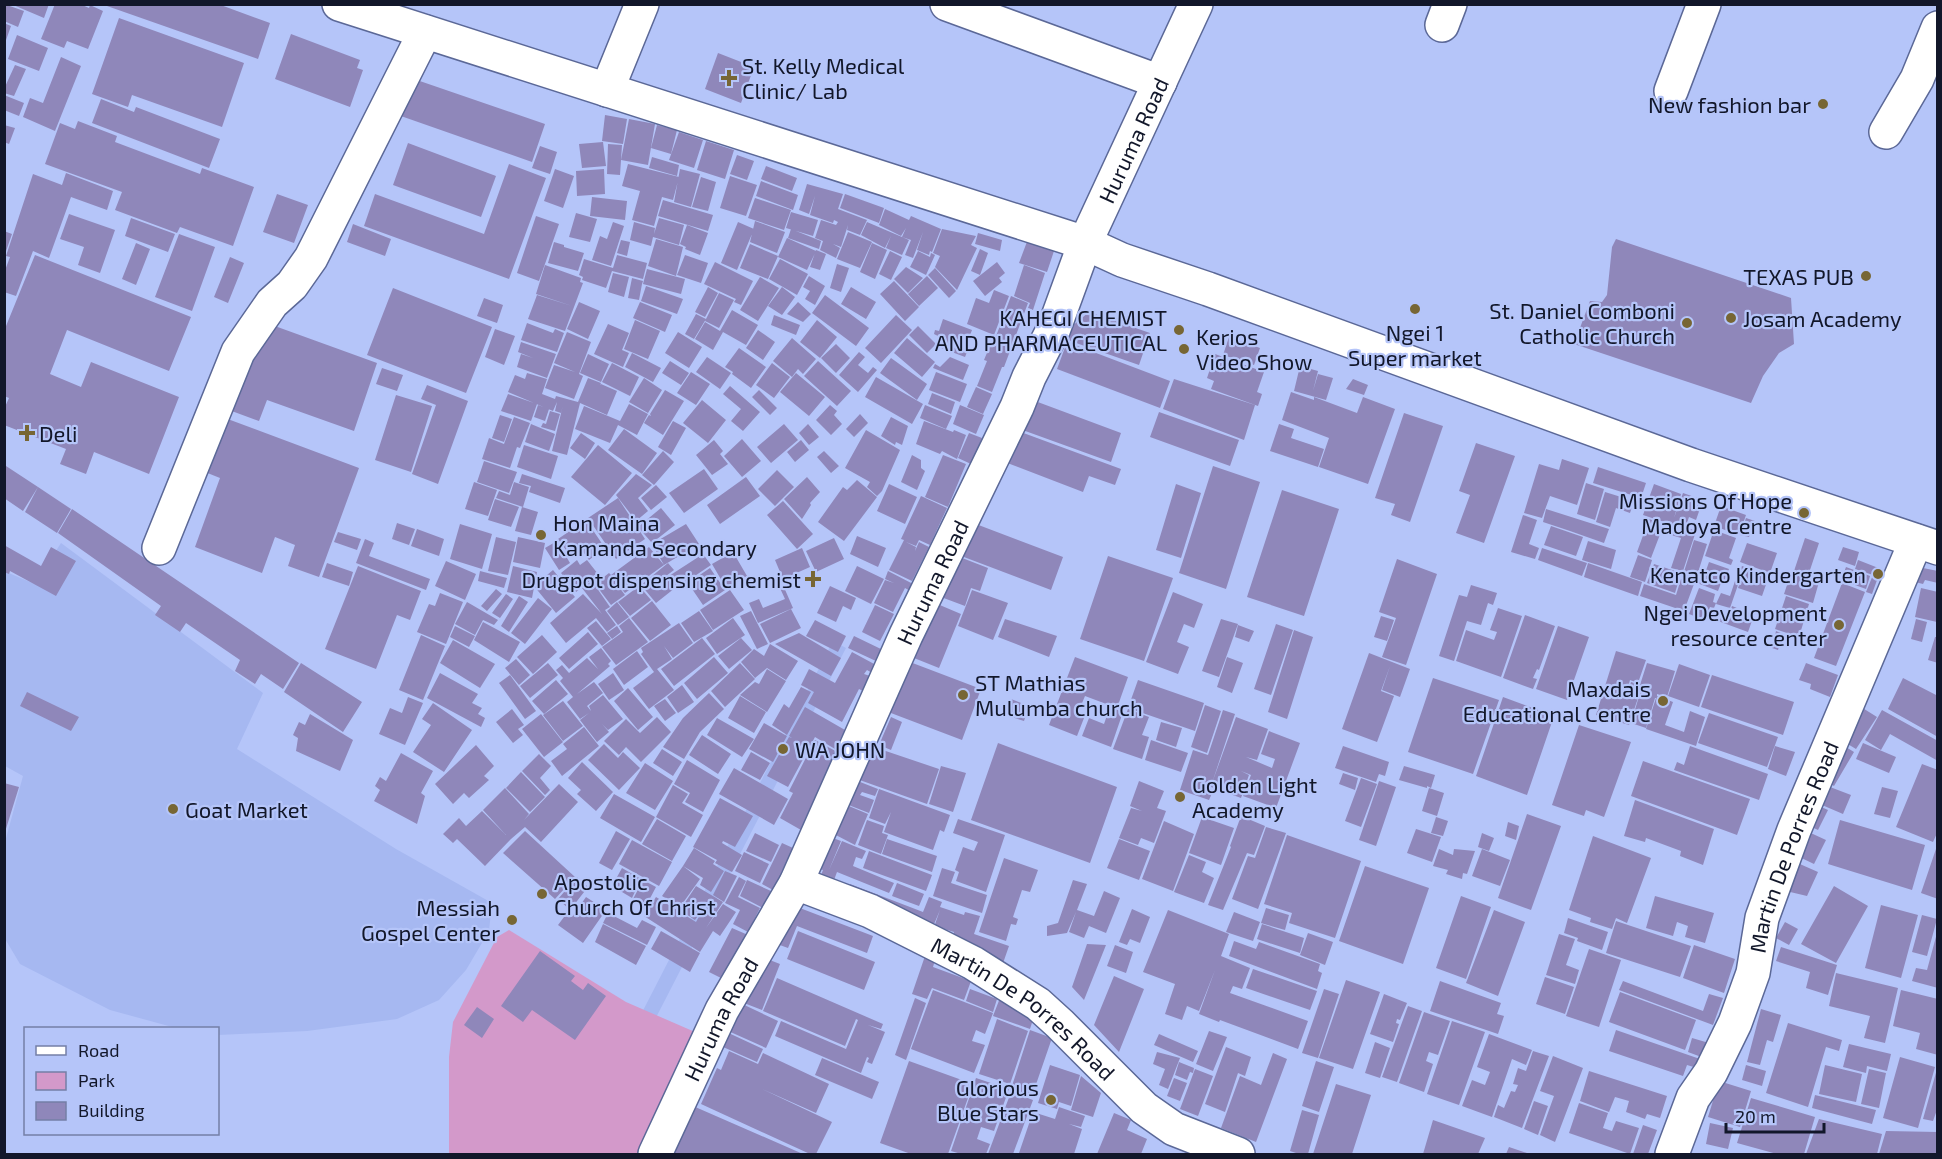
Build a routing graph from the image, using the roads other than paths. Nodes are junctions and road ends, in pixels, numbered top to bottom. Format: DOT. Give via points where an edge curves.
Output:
graph roads {
  1 [pos="339,4"];
  2 [pos="642,4"];
  3 [pos="947,4"];
  4 [pos="1196,4"];
  5 [pos="1704,4"];
  6 [pos="1938,28"];
  7 [pos="425,32"];
  8 [pos="1160,82"];
  9 [pos="607,90"];
  10 [pos="1671,91"];
  11 [pos="1886,132"];
  12 [pos="1085,243"];
  13 [pos="1927,545"];
  14 [pos="159,548"];
  15 [pos="796,883"];
  16 [pos="655,1155"];
  17 [pos="1238,1155"];
  18 [pos="1672,1155"];
  1 -- 7 [label="street"];
  2 -- 9 [label="street"];
  3 -- 8 [label="street"];
  4 -- 8 [label="street, Huruma Road"];
  5 -- 10 [label="street"];
  6 -- 11 [label="street" via="1917,79"];
  7 -- 9 [label="street"];
  7 -- 14 [label="street" via="311,258 292,285 272,303 238,352"];
  8 -- 12 [label="street, Huruma Road"];
  9 -- 12 [label="street"];
  12 -- 13 [label="street" via="1122,260 1691,465"];
  12 -- 15 [label="street, Huruma Road" via="1054,328 906,635"];
  13 -- 18 [label="street, Martin De Porres Road" via="1794,830 1762,918 1753,973 1735,1023 1711,1072 1693,1098"];
  15 -- 16 [label="street, Huruma Road" via="722,1010"];
  15 -- 17 [label="street, Martin De Porres Road" via="870,911 973,963 1038,1004 1144,1108 1174,1129"];
}
